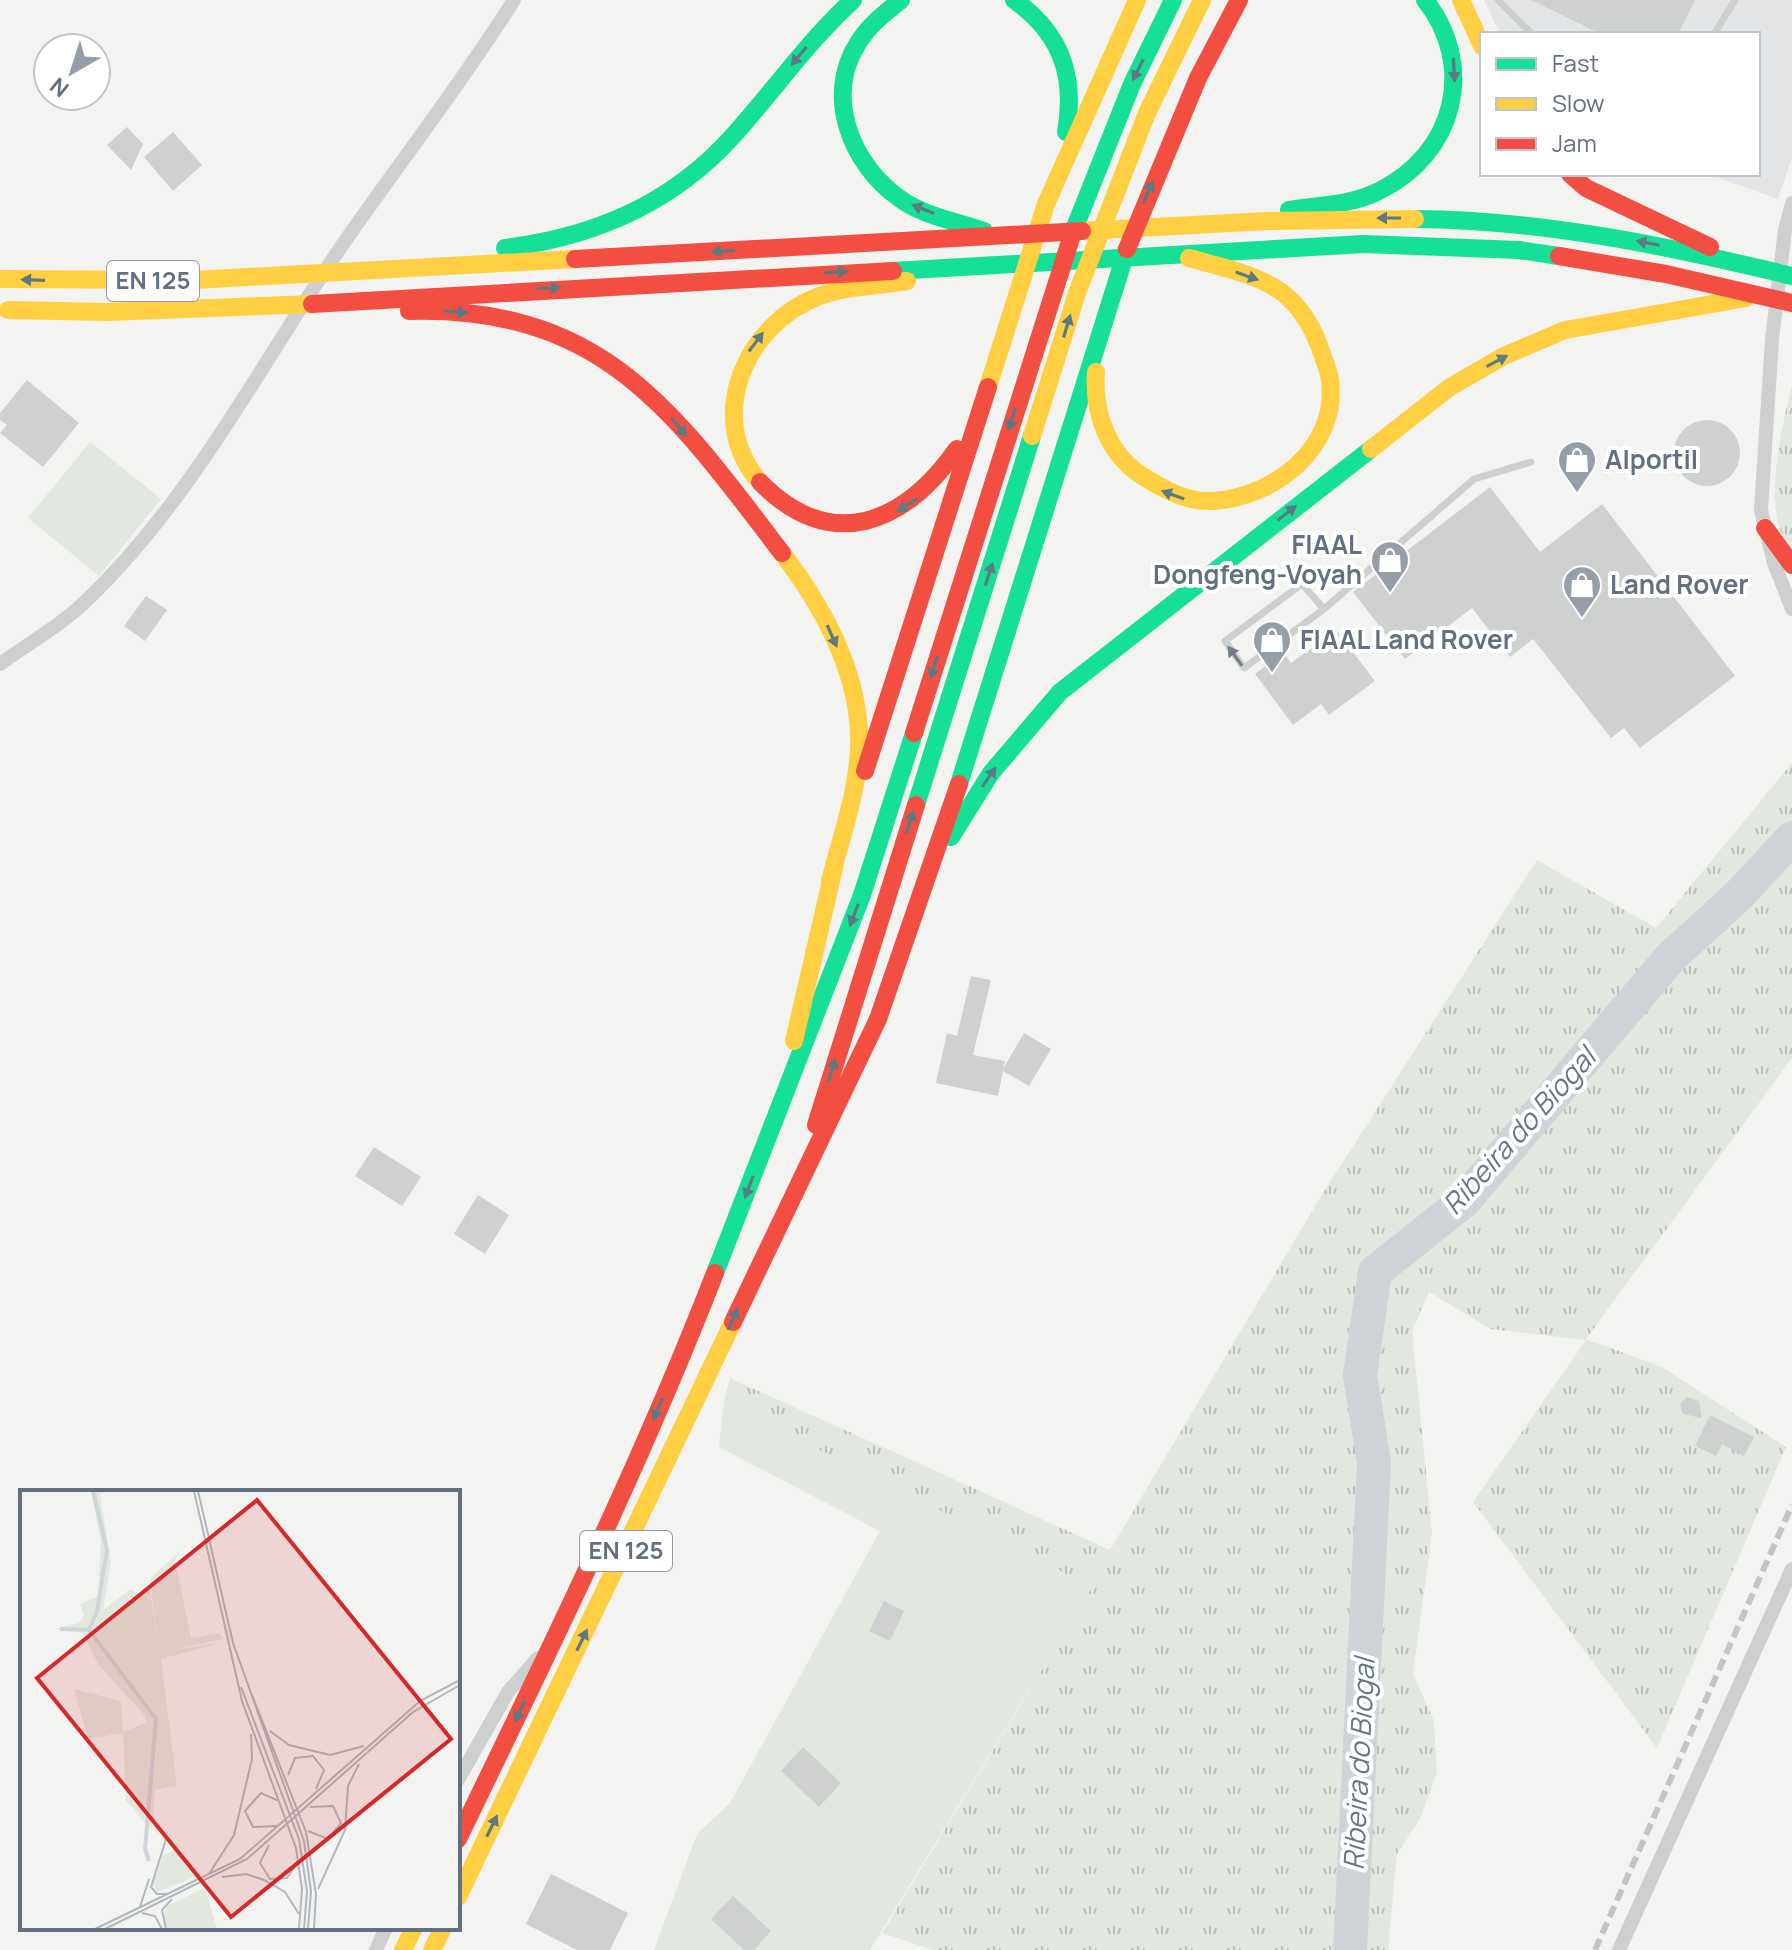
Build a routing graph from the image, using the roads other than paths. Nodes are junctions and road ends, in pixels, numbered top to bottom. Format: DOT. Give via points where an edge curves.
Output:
graph roads {
  1 [pos="514,0"];
  2 [pos="853,0"];
  3 [pos="901,0"];
  4 [pos="1014,0"];
  5 [pos="1137,0"];
  6 [pos="1173,0"];
  7 [pos="1202,0"];
  8 [pos="1239,0"];
  9 [pos="1249,0"];
  10 [pos="1425,0"];
  11 [pos="1461,0"];
  12 [pos="1498,0"];
  13 [pos="1735,0"];
  14 [pos="1530,32"];
  15 [pos="1715,32"];
  16 [pos="1480,42"];
  17 [pos="1215,44"];
  18 [pos="1572,176"];
  19 [pos="1792,203"];
  20 [pos="1046,204"];
  21 [pos="1237,222"];
  22 [pos="996,235"];
  23 [pos="1172,253"];
  24 [pos="358,265"];
  25 [pos="987,265"];
  26 [pos="1758,268"];
  27 [pos="1792,276"];
  28 [pos="0,279"];
  29 [pos="1112,291"];
  30 [pos="1759,296"];
  31 [pos="1792,303"];
  32 [pos="327,308"];
  33 [pos="4,310"];
  34 [pos="982,398"];
  35 [pos="1531,462"];
  36 [pos="1765,528"];
  37 [pos="1792,565"];
  38 [pos="1324,609"];
  39 [pos="1792,609"];
  40 [pos="0,664"];
  41 [pos="830,881"];
  42 [pos="924,893"];
  43 [pos="778,1114"];
  44 [pos="802,1172"];
  45 [pos="1792,1569"];
  46 [pos="554,1640"];
  47 [pos="460,1776"];
  48 [pos="460,1835"];
  49 [pos="460,1893"];
  50 [pos="385,1930"];
  51 [pos="413,1930"];
  52 [pos="442,1930"];
  53 [pos="376,1950"];
  54 [pos="403,1950"];
  55 [pos="432,1950"];
  56 [pos="1619,1950"];
  1 -- 40 [label="street" via="164,512 85,602"];
  2 -- 24 [label="main road, one-way" via="807,46 729,141 690,177 642,209 595,232 546,245"];
  22 -- 3 [label="main road, one-way" via="901,200 862,166 848,140 841,95 851,56 876,19"];
  4 -- 20 [label="main road" via="1033,12 1051,35 1066,58 1071,80 1067,126"];
  5 -- 20 [label="main road"];
  6 -- 43 [label="main road, one-way" via="1083,201 862,895"];
  44 -- 7 [label="main road, one-way" via="1077,293 1147,113"];
  8 -- 17 [label="main road"];
  9 -- 17 [label="main road"];
  10 -- 21 [label="main road, one-way" via="1446,29 1454,56 1449,116 1433,147 1379,191"];
  11 -- 16 [label="main road"];
  12 -- 14 [label="lane"];
  13 -- 15 [label="lane"];
  29 -- 17 [label="main road, one-way" via="1144,201"];
  18 -- 26 [label="main road" via="1642,217"];
  19 -- 36 [label="street" via="1766,397 1761,510"];
  20 -- 34 [label="main road"];
  21 -- 22 [label="main road"];
  26 -- 21 [label="main road, one-way" via="1651,243 1482,221"];
  22 -- 24 [label="main road, one-way"];
  23 -- 25 [label="main road"];
  23 -- 29 [label="main road, one-way" via="1254,277 1282,293 1307,321 1324,352 1331,381 1328,413 1300,467 1273,486 1243,499 1210,503 1150,485 1127,464 1107,436 1097,405 1095,377"];
  23 -- 30 [label="main road" via="1364,244 1519,250 1653,271"];
  24 -- 28 [label="main road, EN 125, one-way" via="79,282"];
  32 -- 25 [label="main road, one-way"];
  34 -- 25 [label="main road, one-way" via="960,445 927,491 880,519 845,525 816,520 768,491 747,466 733,408 748,351 768,326 816,297"];
  26 -- 27 [label="main road"];
  29 -- 42 [label="main road"];
  30 -- 31 [label="main road"];
  42 -- 30 [label="main road, one-way" via="991,773 1060,692 1450,387 1565,330"];
  32 -- 33 [label="main road"];
  32 -- 41 [label="main road, one-way" via="486,314 536,324 594,351 657,400 787,560 820,610 842,660 857,709 858,756"];
  34 -- 41 [label="main road"];
  35 -- 38 [label="lane" via="1474,479"];
  36 -- 37 [label="main road"];
  36 -- 39 [label="street"];
  38 -- 38 [label="lane, one-way" via="1244,668 1225,641 1302,584"];
  41 -- 43 [label="main road"];
  42 -- 44 [label="main road" via="878,1019"];
  43 -- 46 [label="main road, EN 125, one-way" via="690,1338"];
  49 -- 44 [label="main road, EN 125, one-way"];
  45 -- 56 [label="street"];
  46 -- 47 [label="street" via="508,1692"];
  46 -- 48 [label="main road, EN 125, one-way"];
  50 -- 53 [label="street"];
  51 -- 54 [label="main road"];
  52 -- 55 [label="main road"];
}
